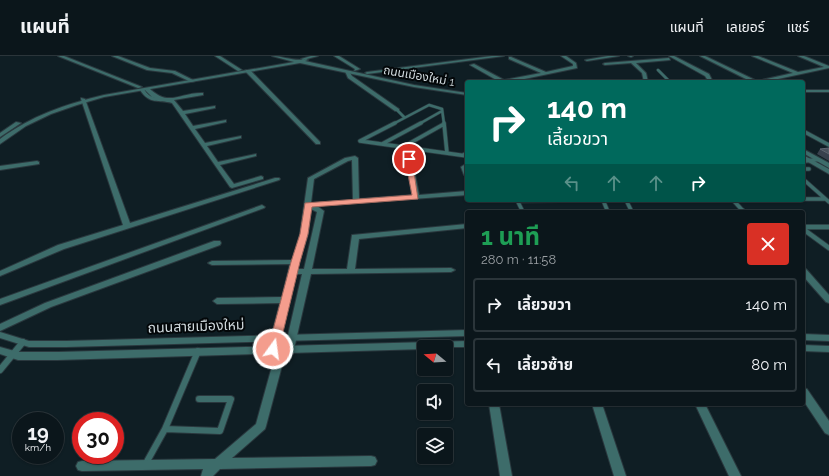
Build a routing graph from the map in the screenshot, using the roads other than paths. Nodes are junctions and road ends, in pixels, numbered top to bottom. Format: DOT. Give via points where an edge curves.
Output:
graph roads {
  1 [pos="60,56"];
  2 [pos="114,56"];
  3 [pos="217,56"];
  4 [pos="274,56"];
  5 [pos="290,56"];
  6 [pos="316,56"];
  7 [pos="336,56"];
  8 [pos="502,56"];
  9 [pos="563,56"];
  10 [pos="617,56"];
  11 [pos="664,56"];
  12 [pos="702,56"];
  13 [pos="754,56"];
  14 [pos="800,56"];
  15 [pos="670,57"];
  16 [pos="510,58"];
  17 [pos="300,60"];
  18 [pos="587,60"];
  19 [pos="632,62"];
  20 [pos="472,64"];
  21 [pos="605,64"];
  22 [pos="829,67"];
  23 [pos="240,70"];
  24 [pos="356,70"];
  25 [pos="658,70"];
  26 [pos="248,71"];
  27 [pos="347,72"];
  28 [pos="367,73"];
  29 [pos="546,73"];
  30 [pos="797,74"];
  31 [pos="188,80"];
  32 [pos="500,80"];
  33 [pos="513,80"];
  34 [pos="646,80"];
  35 [pos="668,80"];
  36 [pos="703,80"];
  37 [pos="709,80"];
  38 [pos="752,80"];
  39 [pos="766,80"];
  40 [pos="829,87"];
  41 [pos="143,88"];
  42 [pos="805,88"];
  43 [pos="465,91"];
  44 [pos="805,91"];
  45 [pos="829,91"];
  46 [pos="201,94"];
  47 [pos="465,94"];
  48 [pos="84,100"];
  49 [pos="166,100"];
  50 [pos="213,107"];
  51 [pos="397,110"];
  52 [pos="442,112"];
  53 [pos="181,113"];
  54 [pos="404,117"];
  55 [pos="224,121"];
  56 [pos="444,124"];
  57 [pos="191,128"];
  58 [pos="805,132"];
  59 [pos="0,135"];
  60 [pos="238,137"];
  61 [pos="0,142"];
  62 [pos="318,143"];
  63 [pos="382,144"];
  64 [pos="204,145"];
  65 [pos="829,145"];
  66 [pos="403,147"];
  67 [pos="805,152"];
  68 [pos="448,153"];
  69 [pos="465,154"];
  70 [pos="254,155"];
  71 [pos="409,159"];
  72 [pos="819,160"];
  73 [pos="806,161"];
  74 [pos="37,163"];
  75 [pos="216,164"];
  76 [pos="829,166"];
  77 [pos="0,168"];
  78 [pos="805,169"];
  79 [pos="809,169"];
  80 [pos="829,172"];
  81 [pos="805,181"];
  82 [pos="465,192"];
  83 [pos="416,197"];
  84 [pos="805,199"];
  85 [pos="356,201"];
  86 [pos="827,201"];
  87 [pos="735,202"];
  88 [pos="308,205"];
  89 [pos="262,207"];
  90 [pos="742,210"];
  91 [pos="127,225"];
  92 [pos="465,226"];
  93 [pos="829,227"];
  94 [pos="805,228"];
  95 [pos="805,230"];
  96 [pos="217,243"];
  97 [pos="829,248"];
  98 [pos="295,262"];
  99 [pos="212,263"];
  100 [pos="451,270"];
  101 [pos="308,271"];
  102 [pos="351,271"];
  103 [pos="294,272"];
  104 [pos="805,272"];
  105 [pos="0,274"];
  106 [pos="286,300"];
  107 [pos="829,300"];
  108 [pos="217,301"];
  109 [pos="0,302"];
  110 [pos="0,328"];
  111 [pos="465,333"];
  112 [pos="0,335"];
  113 [pos="805,337"];
  114 [pos="276,338"];
  115 [pos="292,338"];
  116 [pos="829,338"];
  117 [pos="23,342"];
  118 [pos="465,344"];
  119 [pos="805,348"];
  120 [pos="273,349"];
  121 [pos="289,349"];
  122 [pos="829,349"];
  123 [pos="0,350"];
  124 [pos="198,351"];
  125 [pos="13,354"];
  126 [pos="278,361"];
  127 [pos="0,370"];
  128 [pos="805,395"];
  129 [pos="199,399"];
  130 [pos="494,406"];
  131 [pos="597,406"];
  132 [pos="701,406"];
  133 [pos="165,429"];
  134 [pos="829,430"];
  135 [pos="371,461"];
  136 [pos="217,464"];
  137 [pos="145,465"];
  138 [pos="82,466"];
  139 [pos="207,476"];
  140 [pos="506,476"];
  141 [pos="620,476"];
  142 [pos="735,476"];
  1 -- 41 [label="street"];
  2 -- 31 [label="street" via="149,69 169,71"];
  3 -- 23 [label="street"];
  4 -- 17 [label="street, ถนนเมืองใหม่ 1"];
  5 -- 17 [label="street, ถนนเมืองใหม่ 1"];
  6 -- 17 [label="street"];
  7 -- 24 [label="street" via="358,69"];
  8 -- 28 [label="street"];
  9 -- 29 [label="street" via="575,64 575,67"];
  10 -- 18 [label="street"];
  11 -- 15 [label="street"];
  12 -- 38 [label="street"];
  13 -- 30 [label="street"];
  14 -- 22 [label="street"];
  15 -- 19 [label="street"];
  15 -- 36 [label="street"];
  15 -- 37 [label="street" via="703,73"];
  16 -- 29 [label="street"];
  17 -- 23 [label="street"];
  17 -- 24 [label="street, ถนนเมืองใหม่ 1"];
  17 -- 26 [label="street"];
  17 -- 27 [label="street, ถนนเมืองใหม่ 1"];
  19 -- 21 [label="street"];
  19 -- 34 [label="street" via="645,73"];
  20 -- 32 [label="street"];
  22 -- 30 [label="street"];
  23 -- 31 [label="street"];
  24 -- 28 [label="street, ถนนเมืองใหม่ 1"];
  25 -- 35 [label="lane"];
  26 -- 31 [label="street"];
  26 -- 62 [label="street"];
  27 -- 47 [label="street, ถนนเมืองใหม่ 1"];
  27 -- 51 [label="street" via="350,77"];
  28 -- 43 [label="street, ถนนเมืองใหม่ 1"];
  29 -- 33 [label="street"];
  30 -- 39 [label="street"];
  31 -- 41 [label="street"];
  40 -- 42 [label="street"];
  41 -- 48 [label="street"];
  41 -- 49 [label="street" via="150,99"];
  44 -- 45 [label="street"];
  46 -- 49 [label="street"];
  48 -- 59 [label="street" via="44,111 23,120"];
  48 -- 61 [label="street" via="31,120"];
  48 -- 91 [label="street"];
  49 -- 53 [label="street" via="174,102"];
  50 -- 53 [label="street"];
  51 -- 54 [label="lane"];
  52 -- 54 [label="lane" via="442,109 429,105"];
  52 -- 56 [label="lane"];
  52 -- 63 [label="lane"];
  53 -- 57 [label="street"];
  54 -- 63 [label="lane" via="360,141"];
  55 -- 57 [label="street"];
  56 -- 66 [label="lane"];
  56 -- 68 [label="lane"];
  57 -- 64 [label="street"];
  58 -- 65 [label="lane"];
  60 -- 64 [label="street"];
  63 -- 66 [label="lane"];
  64 -- 75 [label="street"];
  66 -- 68 [label="lane"];
  67 -- 72 [label="street"];
  68 -- 69 [label="lane"];
  70 -- 75 [label="street"];
  71 -- 83 [label="street"];
  72 -- 73 [label="street"];
  72 -- 76 [label="street"];
  73 -- 80 [label="street"];
  74 -- 77 [label="street"];
  75 -- 91 [label="street" via="232,186 274,177"];
  78 -- 79 [label="lane"];
  81 -- 86 [label="lane"];
  82 -- 83 [label="street"];
  83 -- 85 [label="street"];
  84 -- 86 [label="lane"];
  85 -- 88 [label="street"];
  85 -- 88 [label="street" via="355,158 347,158 311,178"];
  87 -- 90 [label="lane"];
  88 -- 98 [label="street" via="304,234"];
  88 -- 101 [label="street" via="321,211"];
  89 -- 109 [label="street"];
  91 -- 105 [label="street" via="61,247"];
  92 -- 102 [label="street" via="355,237"];
  93 -- 94 [label="lane"];
  95 -- 97 [label="lane"];
  96 -- 110 [label="street" via="48,305"];
  98 -- 99 [label="street"];
  98 -- 103 [label="street"];
  100 -- 102 [label="street"];
  101 -- 102 [label="street"];
  101 -- 103 [label="street"];
  101 -- 115 [label="street"];
  103 -- 106 [label="street"];
  104 -- 107 [label="street"];
  106 -- 108 [label="street"];
  106 -- 114 [label="street"];
  111 -- 115 [label="street, ถนนสายเมืองใหม่"];
  112 -- 117 [label="street, ถนนสายเมืองใหม่"];
  113 -- 116 [label="street"];
  114 -- 115 [label="street, ถนนสายเมืองใหม่"];
  114 -- 117 [label="street, ถนนสายเมืองใหม่" via="66,344"];
  114 -- 120 [label="street"];
  115 -- 121 [label="street"];
  117 -- 125 [label="lane"];
  118 -- 121 [label="street, ถนนสายเมืองใหม่"];
  119 -- 122 [label="street"];
  120 -- 121 [label="street, ถนนสายเมืองใหม่"];
  120 -- 124 [label="street, ถนนสายเมืองใหม่"];
  120 -- 126 [label="street"];
  121 -- 126 [label="street"];
  123 -- 125 [label="street, ถนนสายเมืองใหม่"];
  124 -- 125 [label="street, ถนนสายเมืองใหม่" via="58,356"];
  124 -- 133 [label="lane"];
  125 -- 127 [label="lane"];
  126 -- 136 [label="street" via="261,426"];
  128 -- 134 [label="street"];
  129 -- 133 [label="lane" via="231,399 220,430"];
  130 -- 140 [label="street"];
  131 -- 141 [label="street"];
  132 -- 142 [label="street"];
  133 -- 137 [label="lane"];
  135 -- 136 [label="street"];
  136 -- 137 [label="street"];
  136 -- 139 [label="street"];
  137 -- 138 [label="street"];
}
